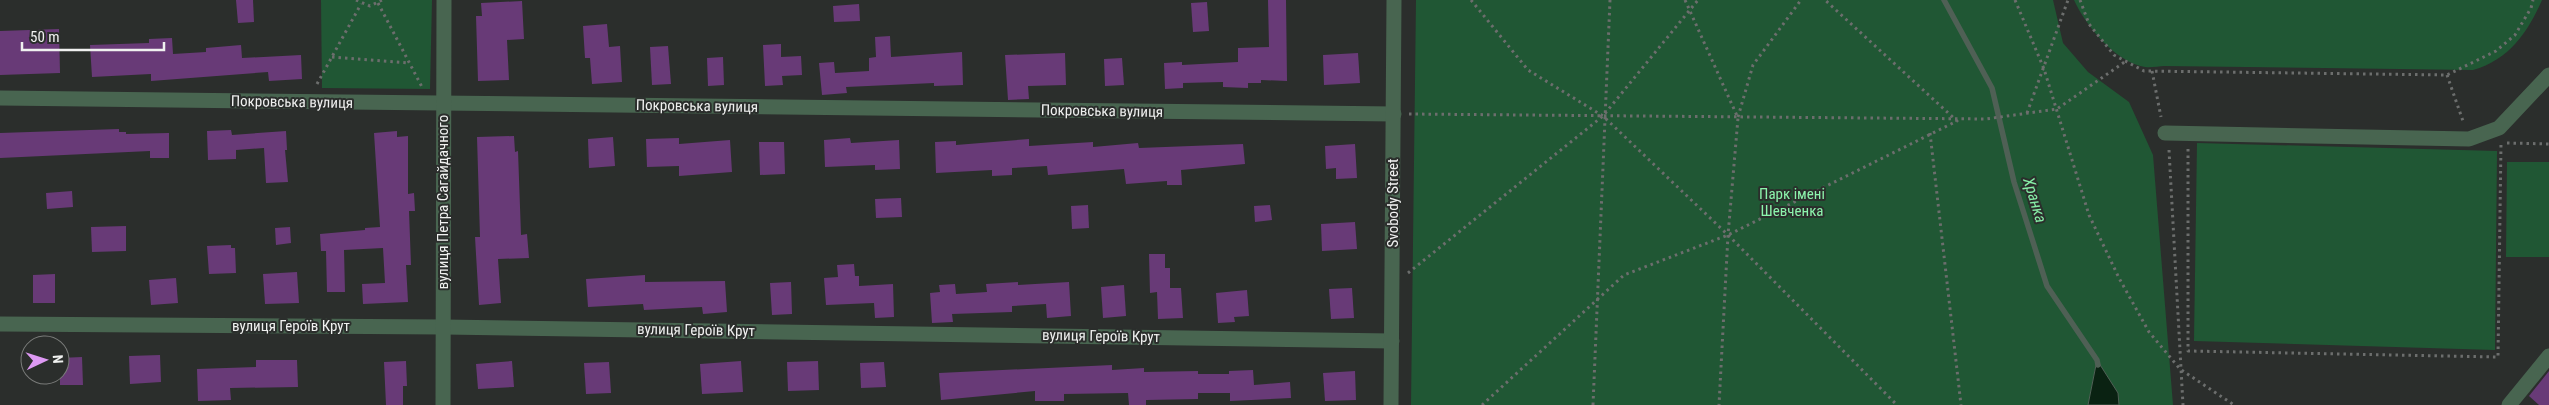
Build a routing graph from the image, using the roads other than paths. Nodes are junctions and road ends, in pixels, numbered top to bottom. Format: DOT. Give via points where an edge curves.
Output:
graph roads {
  1 [pos="444,0"];
  2 [pos="1394,0"];
  3 [pos="2549,75"];
  4 [pos="0,98"];
  5 [pos="436,104"];
  6 [pos="1394,114"];
  7 [pos="2165,133"];
  8 [pos="0,324"];
  9 [pos="444,327"];
  10 [pos="1392,340"];
  11 [pos="2547,363"];
  12 [pos="444,405"];
  13 [pos="1391,405"];
  14 [pos="2509,405"];
  1 -- 5 [label="street, вулиця Петра Сагайдачного"];
  2 -- 6 [label="street, Svobody Street"];
  3 -- 7 [label="street" via="2500,135 2469,139"];
  4 -- 5 [label="street, Покровська вулиця"];
  5 -- 6 [label="street, Покровська вулиця"];
  5 -- 9 [label="street, вулиця Петра Сагайдачного"];
  6 -- 10 [label="street, Svobody Street"];
  8 -- 9 [label="street, вулиця Героїв Крут"];
  9 -- 10 [label="street, вулиця Героїв Крут"];
  9 -- 12 [label="street, вулиця Петра Сагайдачного"];
  10 -- 13 [label="street, Svobody Street"];
  11 -- 14 [label="street"];
}
